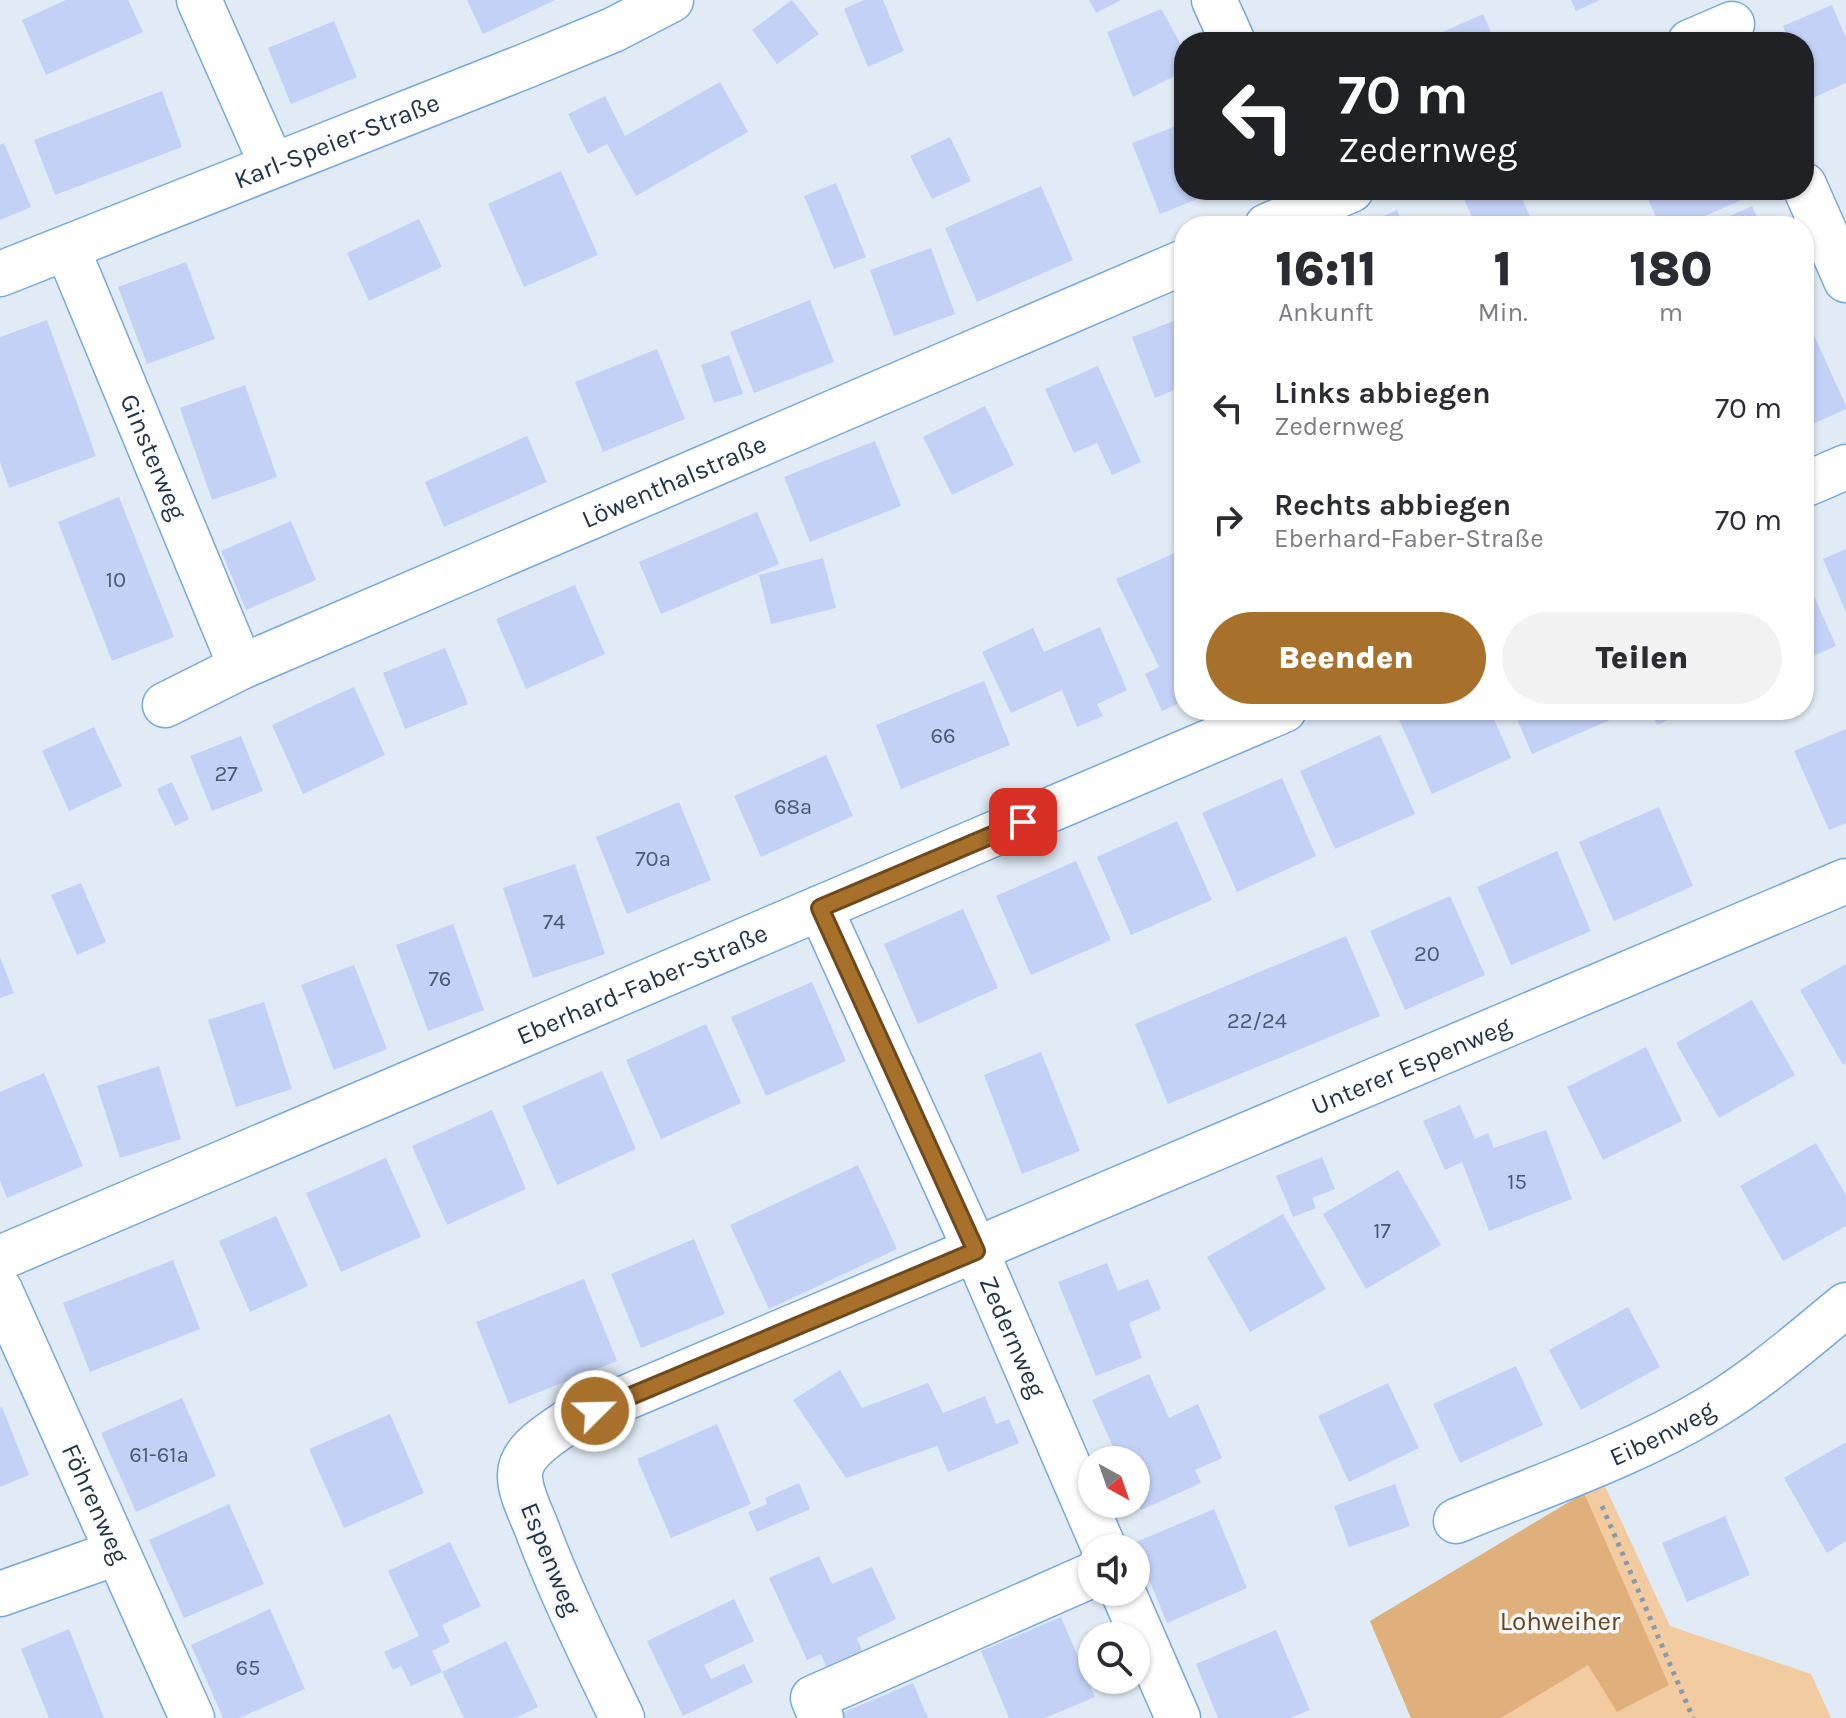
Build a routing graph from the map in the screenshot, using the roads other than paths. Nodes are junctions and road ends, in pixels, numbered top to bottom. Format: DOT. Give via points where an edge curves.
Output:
graph roads {
  1 [pos="199,0"];
  2 [pos="671,0"];
  3 [pos="1214,0"];
  4 [pos="1732,22"];
  5 [pos="1228,32"];
  6 [pos="1711,32"];
  7 [pos="272,165"];
  8 [pos="1302,200"];
  9 [pos="1811,200"];
  10 [pos="1280,216"];
  11 [pos="67,248"];
  12 [pos="1174,266"];
  13 [pos="0,274"];
  14 [pos="1846,280"];
  15 [pos="1846,467"];
  16 [pos="1814,481"];
  17 [pos="241,667"];
  18 [pos="165,705"];
  19 [pos="1261,720"];
  20 [pos="1846,881"];
  21 [pos="820,908"];
  22 [pos="976,1251"];
  23 [pos="0,1258"];
  24 [pos="0,1290"];
  25 [pos="1846,1305"];
  26 [pos="1456,1521"];
  27 [pos="1098,1534"];
  28 [pos="116,1553"];
  29 [pos="1078,1581"];
  30 [pos="0,1594"];
  31 [pos="1129,1606"];
  32 [pos="192,1718"];
  33 [pos="622,1718"];
  34 [pos="821,1718"];
  35 [pos="1178,1718"];
  1 -- 7 [label="street"];
  2 -- 7 [label="street, Karl-Speier-Straße" via="613,30"];
  3 -- 5 [label="street"];
  4 -- 6 [label="street"];
  7 -- 11 [label="street, Karl-Speier-Straße"];
  8 -- 10 [label="street"];
  9 -- 14 [label="street"];
  11 -- 13 [label="street, Karl-Speier-Straße"];
  11 -- 17 [label="street, Ginsterweg"];
  12 -- 17 [label="street, Löwenthalstraße"];
  15 -- 16 [label="street"];
  17 -- 18 [label="street, Löwenthalstraße"];
  19 -- 21 [label="street, Eberhard-Faber-Straße"];
  20 -- 22 [label="street, Unterer Espenweg"];
  21 -- 22 [label="street, Zedernweg"];
  21 -- 23 [label="street, Eberhard-Faber-Straße"];
  22 -- 27 [label="street, Zedernweg"];
  22 -- 33 [label="street, Espenweg" via="566,1423 525,1458 519,1475 526,1502"];
  24 -- 28 [label="street, Föhrenweg"];
  25 -- 26 [label="street, Eibenweg" via="1709,1409 1586,1468"];
  28 -- 30 [label="street"];
  28 -- 32 [label="street, Föhrenweg"];
  29 -- 34 [label="street" via="813,1698"];
  31 -- 35 [label="street"];
}
